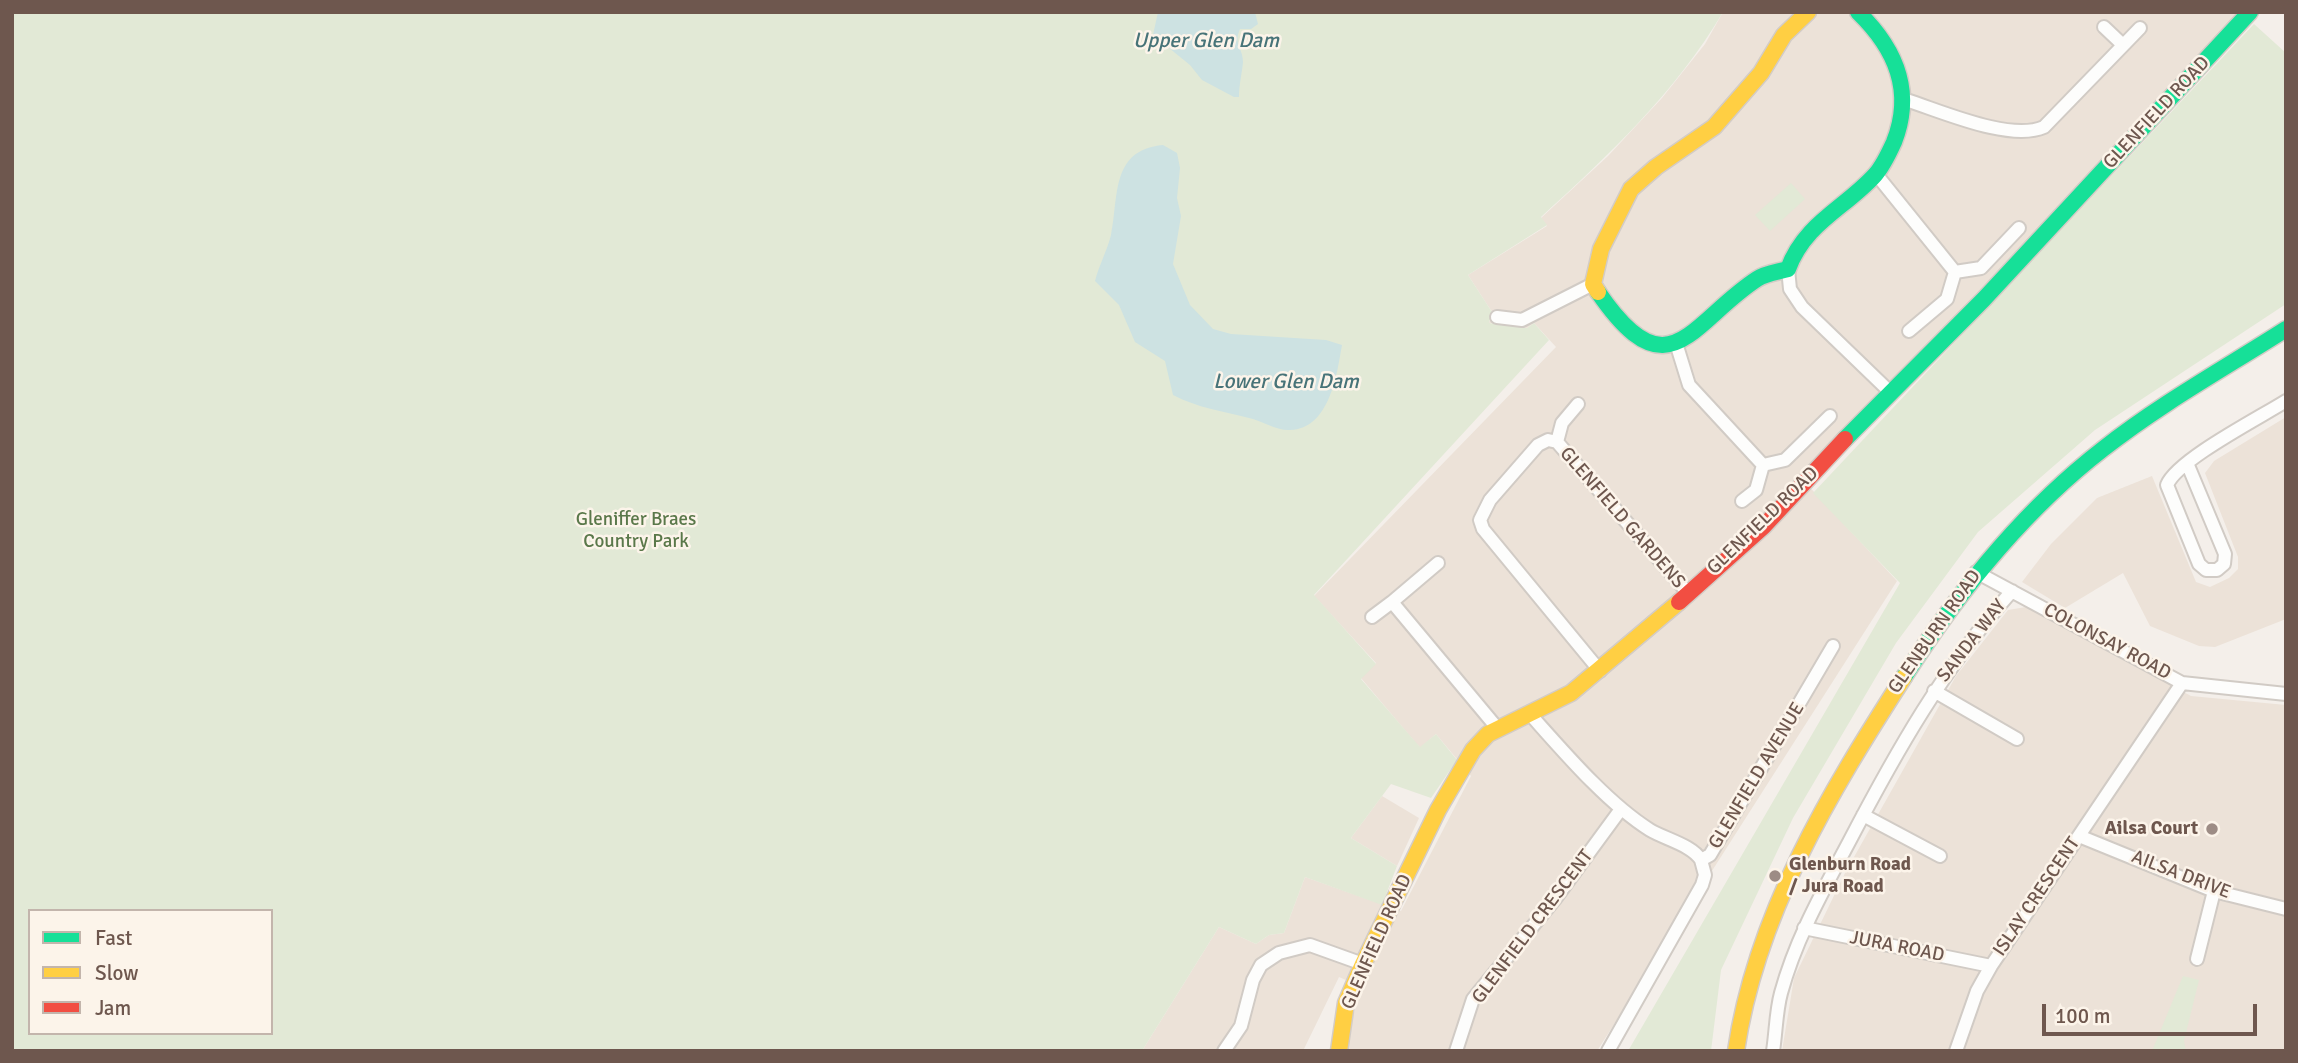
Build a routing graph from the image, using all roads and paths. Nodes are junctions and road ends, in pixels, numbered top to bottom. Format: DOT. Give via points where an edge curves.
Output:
graph roads {
  1 [pos="1808,12"];
  2 [pos="1858,12"];
  3 [pos="2250,12"];
  4 [pos="2104,27"];
  5 [pos="2140,28"];
  6 [pos="2123,45"];
  7 [pos="1906,100"];
  8 [pos="1876,174"];
  9 [pos="2020,228"];
  10 [pos="1788,269"];
  11 [pos="1955,272"];
  12 [pos="1593,284"];
  13 [pos="1496,317"];
  14 [pos="2286,329"];
  15 [pos="1909,331"];
  16 [pos="1676,343"];
  17 [pos="1889,391"];
  18 [pos="2286,401"];
  19 [pos="1578,404"];
  20 [pos="1830,416"];
  21 [pos="1557,442"];
  22 [pos="2187,463"];
  23 [pos="1763,465"];
  24 [pos="1742,501"];
  25 [pos="1438,564"];
  26 [pos="1976,572"];
  27 [pos="2012,591"];
  28 [pos="1688,593"];
  29 [pos="1392,602"];
  30 [pos="1372,617"];
  31 [pos="1833,646"];
  32 [pos="1600,671"];
  33 [pos="2182,683"];
  34 [pos="1934,691"];
  35 [pos="2286,694"];
  36 [pos="1529,713"];
  37 [pos="1498,729"];
  38 [pos="2017,739"];
  39 [pos="1621,809"];
  40 [pos="1863,815"];
  41 [pos="2079,835"];
  42 [pos="1940,856"];
  43 [pos="1700,860"];
  44 [pos="2214,891"];
  45 [pos="2286,909"];
  46 [pos="1804,928"];
  47 [pos="2197,959"];
  48 [pos="1363,964"];
  49 [pos="1991,966"];
  50 [pos="1224,1051"];
  51 [pos="1339,1051"];
  52 [pos="1456,1051"];
  53 [pos="1608,1051"];
  54 [pos="1736,1051"];
  55 [pos="1773,1051"];
  56 [pos="1956,1051"];
  1 -- 12 [label="street" via="1784,35 1761,73 1714,127 1631,189 1601,250"];
  2 -- 7 [label="street" via="1881,31 1897,56"];
  3 -- 17 [label="street, GLENFIELD ROAD" via="1984,299"];
  4 -- 6 [label="street"];
  5 -- 6 [label="street"];
  6 -- 7 [label="street" via="2044,127 2031,132 2006,130"];
  7 -- 8 [label="street" via="1900,126"];
  8 -- 10 [label="street" via="1808,229 1794,249"];
  8 -- 11 [label="street"];
  9 -- 11 [label="street" via="1981,268"];
  10 -- 16 [label="street" via="1760,276 1705,326"];
  10 -- 17 [label="street" via="1790,289 1802,307"];
  11 -- 15 [label="street" via="1947,299"];
  12 -- 13 [label="street" via="1522,320"];
  12 -- 16 [label="street" via="1628,330 1661,344"];
  14 -- 26 [label="street, GLENBURN ROAD" via="2102,449 2038,506"];
  16 -- 23 [label="street" via="1689,385"];
  17 -- 28 [label="street, GLENFIELD ROAD" via="1791,499"];
  18 -- 22 [label="street"];
  19 -- 21 [label="street, GLENFIELD GARDENS" via="1562,423"];
  20 -- 23 [label="street" via="1785,460"];
  21 -- 28 [label="street, GLENFIELD GARDENS"];
  21 -- 32 [label="street, GLENFIELD GARDENS" via="1538,445 1490,500 1480,520"];
  22 -- 22 [label="street" via="2170,476 2168,494 2199,564 2217,570 2224,564 2225,554"];
  23 -- 24 [label="street" via="1756,489"];
  25 -- 29 [label="street"];
  26 -- 27 [label="street, COLONSAY ROAD"];
  26 -- 54 [label="street, GLENBURN ROAD" via="1916,654 1781,892 1747,978"];
  27 -- 33 [label="street, COLONSAY ROAD"];
  27 -- 34 [label="street, SANDA WAY" via="1966,644"];
  28 -- 32 [label="street, GLENFIELD ROAD"];
  29 -- 30 [label="street"];
  29 -- 37 [label="street"];
  31 -- 43 [label="street, GLENFIELD AVENUE" via="1710,855"];
  32 -- 36 [label="street, GLENFIELD ROAD"];
  33 -- 35 [label="street, COLONSAY ROAD"];
  33 -- 41 [label="street, ISLAY CRESCENT"];
  34 -- 38 [label="street, SANDA WAY"];
  34 -- 40 [label="street, SANDA WAY"];
  36 -- 37 [label="street, GLENFIELD ROAD"];
  36 -- 39 [label="street"];
  37 -- 48 [label="street, GLENFIELD ROAD" via="1474,750 1444,800"];
  39 -- 43 [label="street" via="1691,850"];
  39 -- 52 [label="street, GLENFIELD CRESCENT" via="1473,999"];
  40 -- 42 [label="street"];
  40 -- 46 [label="street, SANDA WAY"];
  41 -- 44 [label="street, AILSA DRIVE"];
  41 -- 49 [label="street, ISLAY CRESCENT"];
  43 -- 53 [label="street, GLENFIELD AVENUE" via="1702,884"];
  44 -- 45 [label="street, AILSA DRIVE"];
  44 -- 47 [label="street"];
  46 -- 49 [label="street, JURA ROAD"];
  46 -- 55 [label="street" via="1781,994"];
  48 -- 50 [label="street" via="1310,945 1279,953 1261,965 1241,1026"];
  48 -- 51 [label="street, GLENFIELD ROAD" via="1346,1003"];
  49 -- 56 [label="street, ISLAY CRESCENT"];
}
